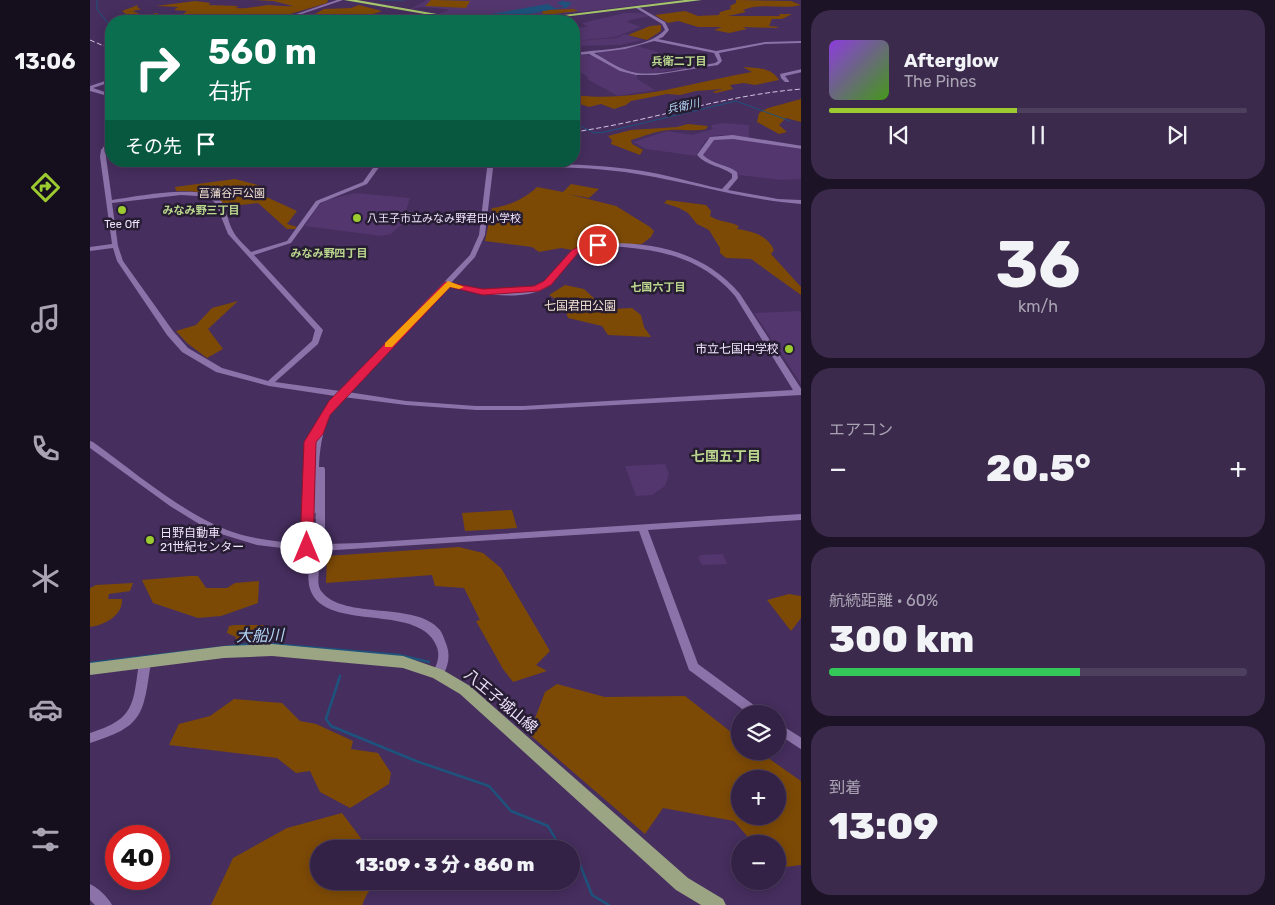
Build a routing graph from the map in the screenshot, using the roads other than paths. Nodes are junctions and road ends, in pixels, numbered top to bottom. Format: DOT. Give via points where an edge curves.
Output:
graph roads {
  1 [pos="342,0"];
  2 [pos="347,0"];
  3 [pos="699,0"];
  4 [pos="637,7"];
  5 [pos="296,15"];
  6 [pos="299,15"];
  7 [pos="438,15"];
  8 [pos="569,15"];
  9 [pos="655,40"];
  10 [pos="801,42"];
  11 [pos="589,52"];
  12 [pos="716,52"];
  13 [pos="580,53"];
  14 [pos="801,70"];
  15 [pos="105,81"];
  16 [pos="787,81"];
  17 [pos="91,87"];
  18 [pos="105,92"];
  19 [pos="801,148"];
  20 [pos="107,167"];
  21 [pos="375,167"];
  22 [pos="492,167"];
  23 [pos="566,167"];
  24 [pos="726,190"];
  25 [pos="801,200"];
  26 [pos="109,202"];
  27 [pos="115,246"];
  28 [pos="90,249"];
  29 [pos="250,254"];
  30 [pos="448,284"];
  31 [pos="269,384"];
  32 [pos="800,392"];
  33 [pos="341,395"];
  34 [pos="317,434"];
  35 [pos="90,444"];
  36 [pos="314,510"];
  37 [pos="801,517"];
  38 [pos="642,527"];
  39 [pos="307,548"];
  40 [pos="320,548"];
  41 [pos="314,565"];
  42 [pos="145,662"];
  43 [pos="90,669"];
  44 [pos="438,674"];
  45 [pos="746,705"];
  46 [pos="786,734"];
  47 [pos="90,738"];
  48 [pos="801,745"];
  49 [pos="90,891"];
  50 [pos="105,905"];
  51 [pos="717,905"];
  1 -- 5 [label="street"];
  1 -- 6 [label="street"];
  2 -- 7 [label="highway"];
  3 -- 4 [label="highway"];
  4 -- 8 [label="highway"];
  4 -- 9 [label="street" via="666,26 664,34"];
  9 -- 11 [label="street"];
  9 -- 12 [label="street"];
  10 -- 12 [label="street" via="762,43"];
  11 -- 12 [label="street" via="624,71 644,74 716,64 720,61"];
  11 -- 13 [label="street"];
  14 -- 16 [label="street" via="782,75"];
  15 -- 17 [label="street"];
  17 -- 18 [label="street"];
  19 -- 24 [label="street" via="733,137 712,138 700,155 736,173 736,178"];
  20 -- 26 [label="street"];
  21 -- 29 [label="street" via="364,183 318,202 289,242"];
  22 -- 30 [label="street" via="479,243 469,261"];
  23 -- 24 [label="street" via="615,169"];
  24 -- 25 [label="street"];
  26 -- 27 [label="street"];
  26 -- 29 [label="street" via="184,192 211,198 219,203 230,233"];
  27 -- 28 [label="street"];
  27 -- 31 [label="street" via="125,270 180,346 213,368"];
  29 -- 31 [label="street" via="319,330 315,342"];
  30 -- 32 [label="street" via="483,292 530,290 547,283 573,253 585,247 632,244 655,249 698,264 730,285"];
  30 -- 33 [label="street"];
  31 -- 33 [label="street"];
  32 -- 33 [label="street" via="505,408 432,406"];
  33 -- 34 [label="street" via="325,415"];
  34 -- 36 [label="street"];
  34 -- 39 [label="street" via="310,442"];
  34 -- 40 [label="street" via="321,444"];
  35 -- 39 [label="street" via="206,524 259,542"];
  37 -- 38 [label="street"];
  38 -- 40 [label="street"];
  38 -- 45 [label="street" via="693,667"];
  39 -- 40 [label="street"];
  41 -- 44 [label="street" via="316,592 328,603 413,620 430,628 443,648 443,664"];
  42 -- 43 [label="main road, 八王子城山線"];
  42 -- 44 [label="main road, 八王子城山線" via="265,650 387,660"];
  42 -- 47 [label="street" via="140,702 133,717 118,729"];
  44 -- 51 [label="main road, 八王子城山線" via="476,700 682,884"];
  46 -- 48 [label="street"];
  49 -- 50 [label="street"];
}
